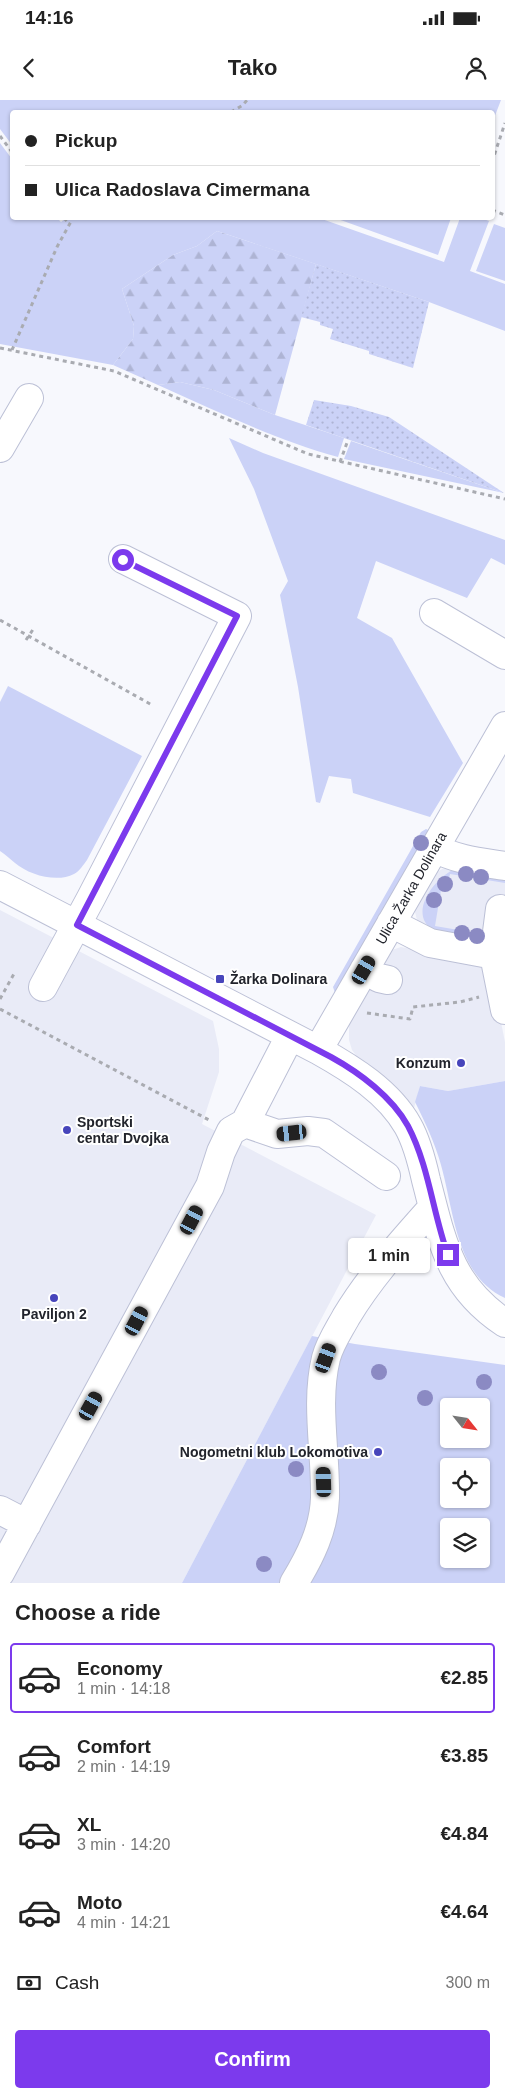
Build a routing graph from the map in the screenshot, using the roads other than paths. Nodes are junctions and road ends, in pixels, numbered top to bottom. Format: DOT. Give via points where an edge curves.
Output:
graph roads {
  1 [pos="29,398"];
  2 [pos="0,448"];
  3 [pos="123,560"];
  4 [pos="434,614"];
  5 [pos="505,655"];
  6 [pos="505,726"];
  7 [pos="434,848"];
  8 [pos="505,866"];
  9 [pos="0,885"];
  10 [pos="500,909"];
  11 [pos="391,924"];
  12 [pos="77,925"];
  13 [pos="500,956"];
  14 [pos="43,988"];
  15 [pos="505,1010"];
  16 [pos="290,1036"];
  17 [pos="318,1050"];
  18 [pos="238,1127"];
  19 [pos="386,1176"];
  20 [pos="433,1207"];
  21 [pos="505,1323"];
  22 [pos="0,1510"];
  23 [pos="27,1524"];
  24 [pos="0,1573"];
  25 [pos="294,1583"];
  1 -- 2 [label="street"];
  3 -- 12 [label="street" via="237,616"];
  4 -- 5 [label="street"];
  6 -- 7 [label="street, Ulica Žarka Dolinara"];
  7 -- 8 [label="street" via="463,859"];
  7 -- 11 [label="street, Ulica Žarka Dolinara"];
  9 -- 12 [label="street"];
  10 -- 13 [label="street"];
  11 -- 13 [label="street" via="430,943"];
  11 -- 17 [label="street, Ulica Žarka Dolinara" via="376,975"];
  12 -- 14 [label="street"];
  12 -- 16 [label="street"];
  13 -- 15 [label="street"];
  16 -- 17 [label="street"];
  16 -- 18 [label="street"];
  17 -- 20 [label="street" via="344,1064 394,1106 408,1127"];
  18 -- 19 [label="street" via="277,1134 324,1133"];
  18 -- 23 [label="street" via="247,1134 231,1164 210,1186"];
  20 -- 21 [label="street" via="451,1265 462,1284 478,1303"];
  20 -- 25 [label="street" via="362,1292 326,1358 322,1412 323,1515 310,1556"];
  22 -- 23 [label="street"];
  23 -- 24 [label="street"];
}
